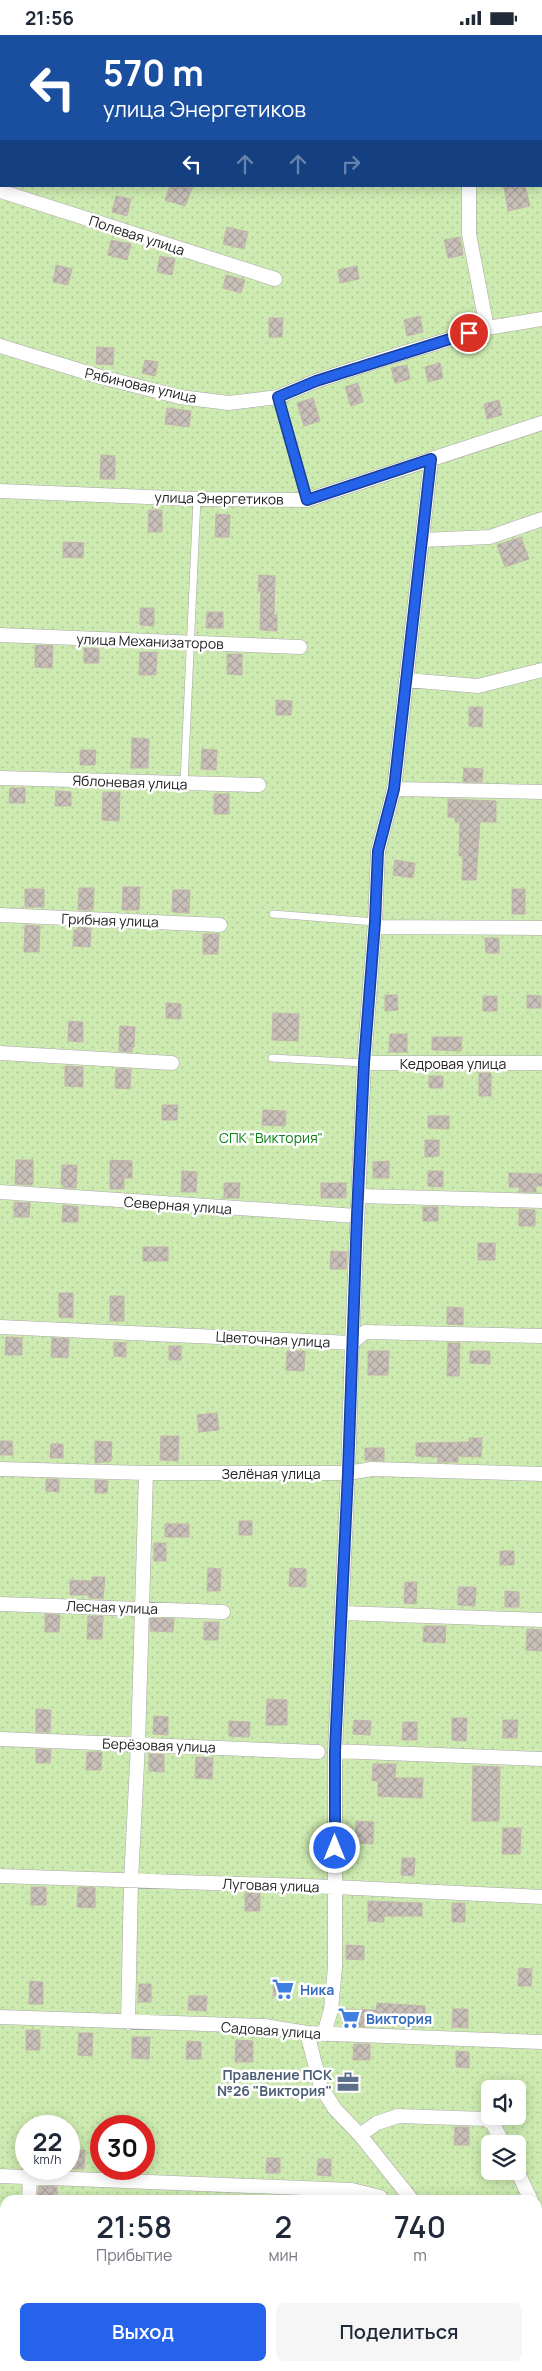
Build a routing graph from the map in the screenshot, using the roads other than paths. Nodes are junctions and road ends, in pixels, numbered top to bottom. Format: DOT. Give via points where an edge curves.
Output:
graph roads {
  1 [pos="469,187"];
  2 [pos="0,191"];
  3 [pos="275,279"];
  4 [pos="542,319"];
  5 [pos="486,328"];
  6 [pos="0,345"];
  7 [pos="278,397"];
  8 [pos="542,423"];
  9 [pos="431,459"];
  10 [pos="0,491"];
  11 [pos="198,499"];
  12 [pos="307,500"];
  13 [pos="542,519"];
  14 [pos="422,540"];
  15 [pos="0,635"];
  16 [pos="190,643"];
  17 [pos="300,647"];
  18 [pos="542,669"];
  19 [pos="406,681"];
  20 [pos="0,778"];
  21 [pos="184,784"];
  22 [pos="259,785"];
  23 [pos="394,789"];
  24 [pos="542,792"];
  25 [pos="0,915"];
  26 [pos="273,915"];
  27 [pos="375,924"];
  28 [pos="220,925"];
  29 [pos="542,928"];
  30 [pos="0,1053"];
  31 [pos="272,1058"];
  32 [pos="172,1063"];
  33 [pos="364,1063"];
  34 [pos="542,1063"];
  35 [pos="0,1193"];
  36 [pos="359,1197"];
  37 [pos="542,1201"];
  38 [pos="357,1216"];
  39 [pos="0,1327"];
  40 [pos="542,1336"];
  41 [pos="352,1343"];
  42 [pos="0,1469"];
  43 [pos="146,1473"];
  44 [pos="348,1473"];
  45 [pos="542,1474"];
  46 [pos="0,1604"];
  47 [pos="141,1608"];
  48 [pos="223,1612"];
  49 [pos="342,1613"];
  50 [pos="542,1620"];
  51 [pos="0,1739"];
  52 [pos="138,1744"];
  53 [pos="335,1751"];
  54 [pos="318,1752"];
  55 [pos="542,1759"];
  56 [pos="0,1876"];
  57 [pos="130,1881"];
  58 [pos="335,1887"];
  59 [pos="542,1897"];
  60 [pos="0,2017"];
  61 [pos="128,2023"];
  62 [pos="307,2033"];
  63 [pos="324,2034"];
  64 [pos="542,2042"];
  65 [pos="360,2135"];
  66 [pos="498,2135"];
  67 [pos="0,2176"];
  68 [pos="15,2176"];
  69 [pos="80,2179"];
  70 [pos="30,2180"];
  71 [pos="521,2180"];
  72 [pos="28,2195"];
  73 [pos="372,2195"];
  74 [pos="408,2195"];
  75 [pos="529,2195"];
  1 -- 5 [label="street" via="469,234"];
  2 -- 3 [label="street, Полевая улица"];
  4 -- 5 [label="street, Рябиновая улица"];
  5 -- 7 [label="street, Рябиновая улица" via="325,378"];
  6 -- 7 [label="street, Рябиновая улица" via="101,377 180,397 229,403"];
  7 -- 12 [label="lane"];
  8 -- 9 [label="street, улица Энергетиков"];
  9 -- 12 [label="street, улица Энергетиков"];
  9 -- 14 [label="street"];
  10 -- 11 [label="street, улица Энергетиков"];
  11 -- 12 [label="street, улица Энергетиков"];
  11 -- 16 [label="lane"];
  13 -- 14 [label="street" via="490,537"];
  14 -- 19 [label="street"];
  15 -- 16 [label="street, улица Механизаторов"];
  16 -- 17 [label="street, улица Механизаторов"];
  16 -- 21 [label="lane"];
  18 -- 19 [label="street" via="478,685"];
  19 -- 23 [label="street"];
  20 -- 21 [label="street, Яблоневая улица"];
  21 -- 22 [label="street, Яблоневая улица"];
  23 -- 24 [label="street"];
  23 -- 27 [label="street" via="378,851"];
  25 -- 28 [label="street, Грибная улица"];
  26 -- 27 [label="lane"];
  27 -- 29 [label="street"];
  27 -- 33 [label="street"];
  30 -- 32 [label="street"];
  31 -- 33 [label="lane"];
  33 -- 34 [label="street, Кедровая улица"];
  33 -- 36 [label="street"];
  35 -- 38 [label="street, Северная улица"];
  36 -- 37 [label="street"];
  36 -- 38 [label="street"];
  38 -- 41 [label="street"];
  39 -- 41 [label="street, Цветочная улица"];
  40 -- 41 [label="street, Цветочная улица" via="365,1332"];
  41 -- 44 [label="street"];
  42 -- 43 [label="street, Зелёная улица"];
  43 -- 44 [label="street, Зелёная улица"];
  43 -- 47 [label="street"];
  44 -- 45 [label="street, Зелёная улица" via="372,1469"];
  44 -- 49 [label="street"];
  46 -- 47 [label="street, Лесная улица"];
  47 -- 48 [label="street, Лесная улица"];
  47 -- 52 [label="street"];
  49 -- 50 [label="street"];
  49 -- 53 [label="street"];
  51 -- 52 [label="street, Берёзовая улица"];
  52 -- 54 [label="street, Берёзовая улица"];
  52 -- 57 [label="street"];
  53 -- 55 [label="street"];
  53 -- 58 [label="street"];
  56 -- 57 [label="street, Луговая улица"];
  57 -- 58 [label="street, Луговая улица"];
  57 -- 61 [label="street"];
  58 -- 59 [label="street, Луговая улица"];
  58 -- 63 [label="street" via="336,1967 331,2010"];
  60 -- 61 [label="street, Садовая улица"];
  61 -- 62 [label="street, Садовая улица" via="264,2026"];
  62 -- 63 [label="street, Садовая улица"];
  62 -- 65 [label="street" via="321,2087"];
  63 -- 64 [label="street, Садовая улица"];
  65 -- 66 [label="street" via="377,2123 398,2116 486,2119"];
  65 -- 74 [label="street"];
  67 -- 68 [label="street"];
  69 -- 73 [label="street" via="352,2190"];
  70 -- 72 [label="street"];
  71 -- 75 [label="street"];
}
